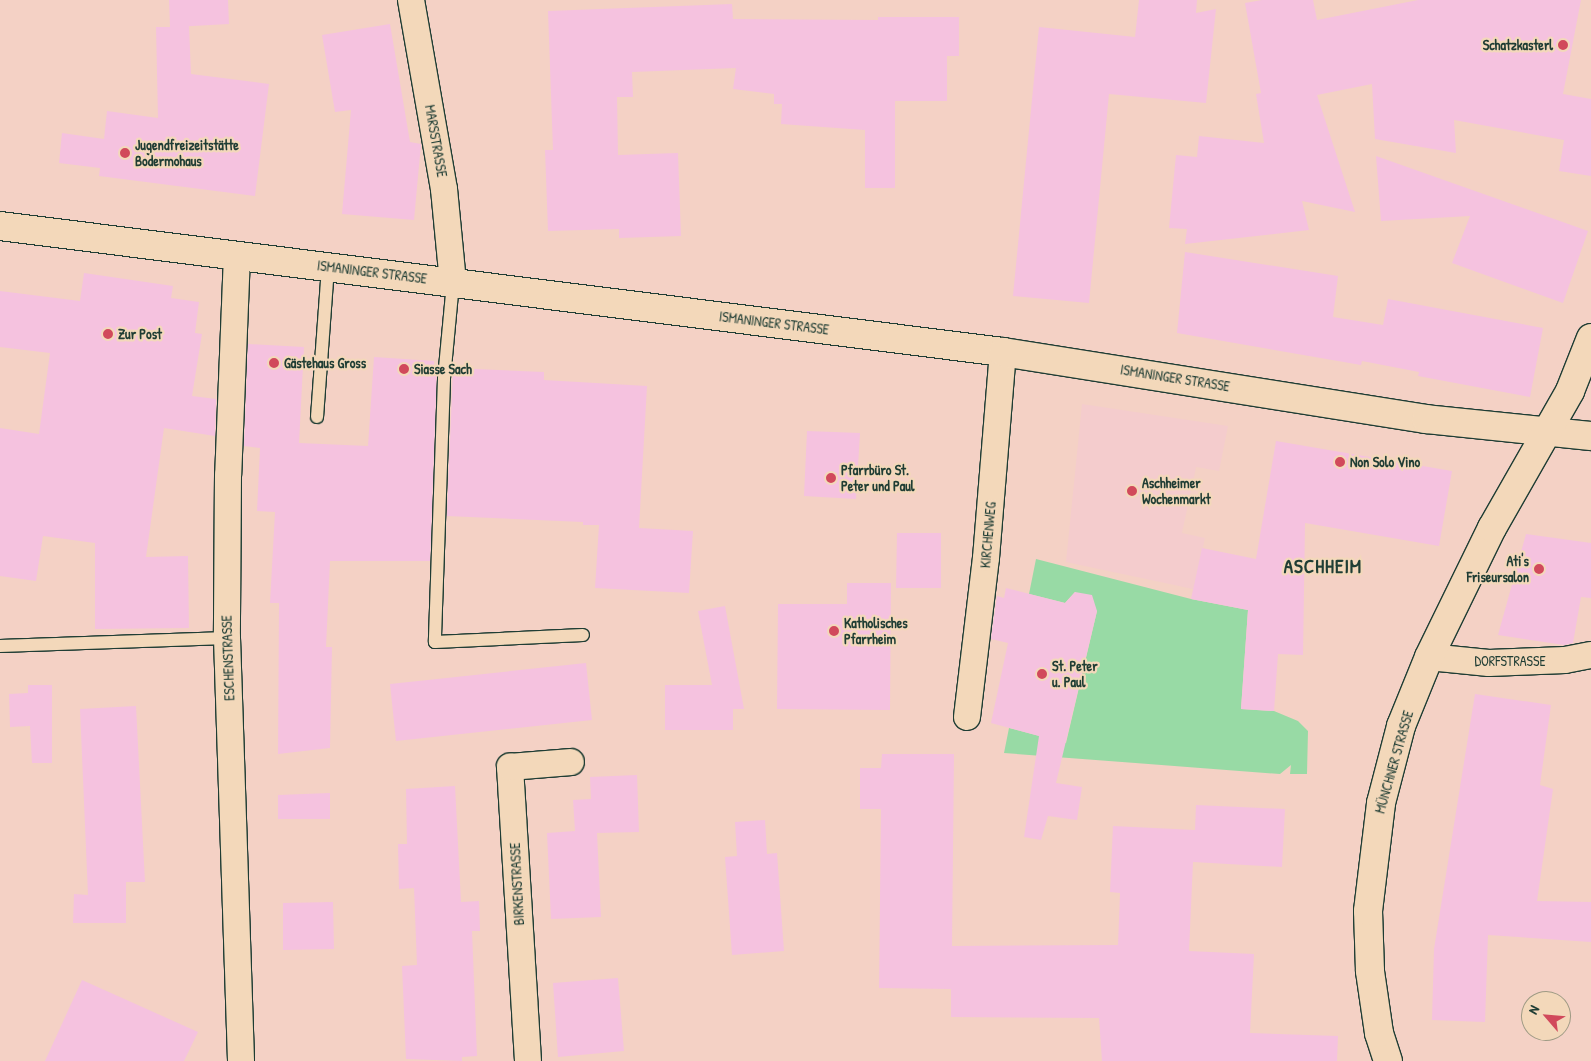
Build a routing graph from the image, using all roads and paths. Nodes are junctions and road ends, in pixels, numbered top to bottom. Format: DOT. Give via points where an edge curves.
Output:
graph roads {
  1 [pos="411,0"];
  2 [pos="0,226"];
  3 [pos="237,255"];
  4 [pos="328,266"];
  5 [pos="453,283"];
  6 [pos="1591,338"];
  7 [pos="1003,352"];
  8 [pos="317,417"];
  9 [pos="1546,432"];
  10 [pos="1591,436"];
  11 [pos="583,634"];
  12 [pos="226,638"];
  13 [pos="0,646"];
  14 [pos="1591,655"];
  15 [pos="1429,657"];
  16 [pos="967,717"];
  17 [pos="571,762"];
  18 [pos="241,1061"];
  19 [pos="528,1061"];
  20 [pos="1388,1061"];
  1 -- 5 [label="street, MARSSTRASSE" via="444,189"];
  2 -- 3 [label="main road, ISMANINGER STRASSE"];
  3 -- 4 [label="main road, ISMANINGER STRASSE"];
  3 -- 12 [label="street, ESCHENSTRASSE" via="228,475"];
  4 -- 5 [label="main road, ISMANINGER STRASSE"];
  4 -- 8 [label="lane"];
  5 -- 7 [label="main road, ISMANINGER STRASSE"];
  5 -- 11 [label="lane" via="444,379 435,642"];
  6 -- 9 [label="main road, MÜNCHNER STRASSE" via="1570,391"];
  7 -- 9 [label="main road, ISMANINGER STRASSE" via="1426,419"];
  7 -- 16 [label="street, KIRCHENWEG" via="986,558"];
  9 -- 10 [label="main road, ISMANINGER STRASSE"];
  9 -- 15 [label="main road, MÜNCHNER STRASSE" via="1492,528"];
  12 -- 13 [label="lane"];
  12 -- 18 [label="street, ESCHENSTRASSE"];
  14 -- 15 [label="street, DORFSTRASSE" via="1565,660 1488,664"];
  15 -- 20 [label="main road, MÜNCHNER STRASSE" via="1401,726 1381,803 1372,861 1368,911 1370,971 1379,1033"];
  17 -- 19 [label="street, BIRKENSTRASSE" via="510,767"];
}
